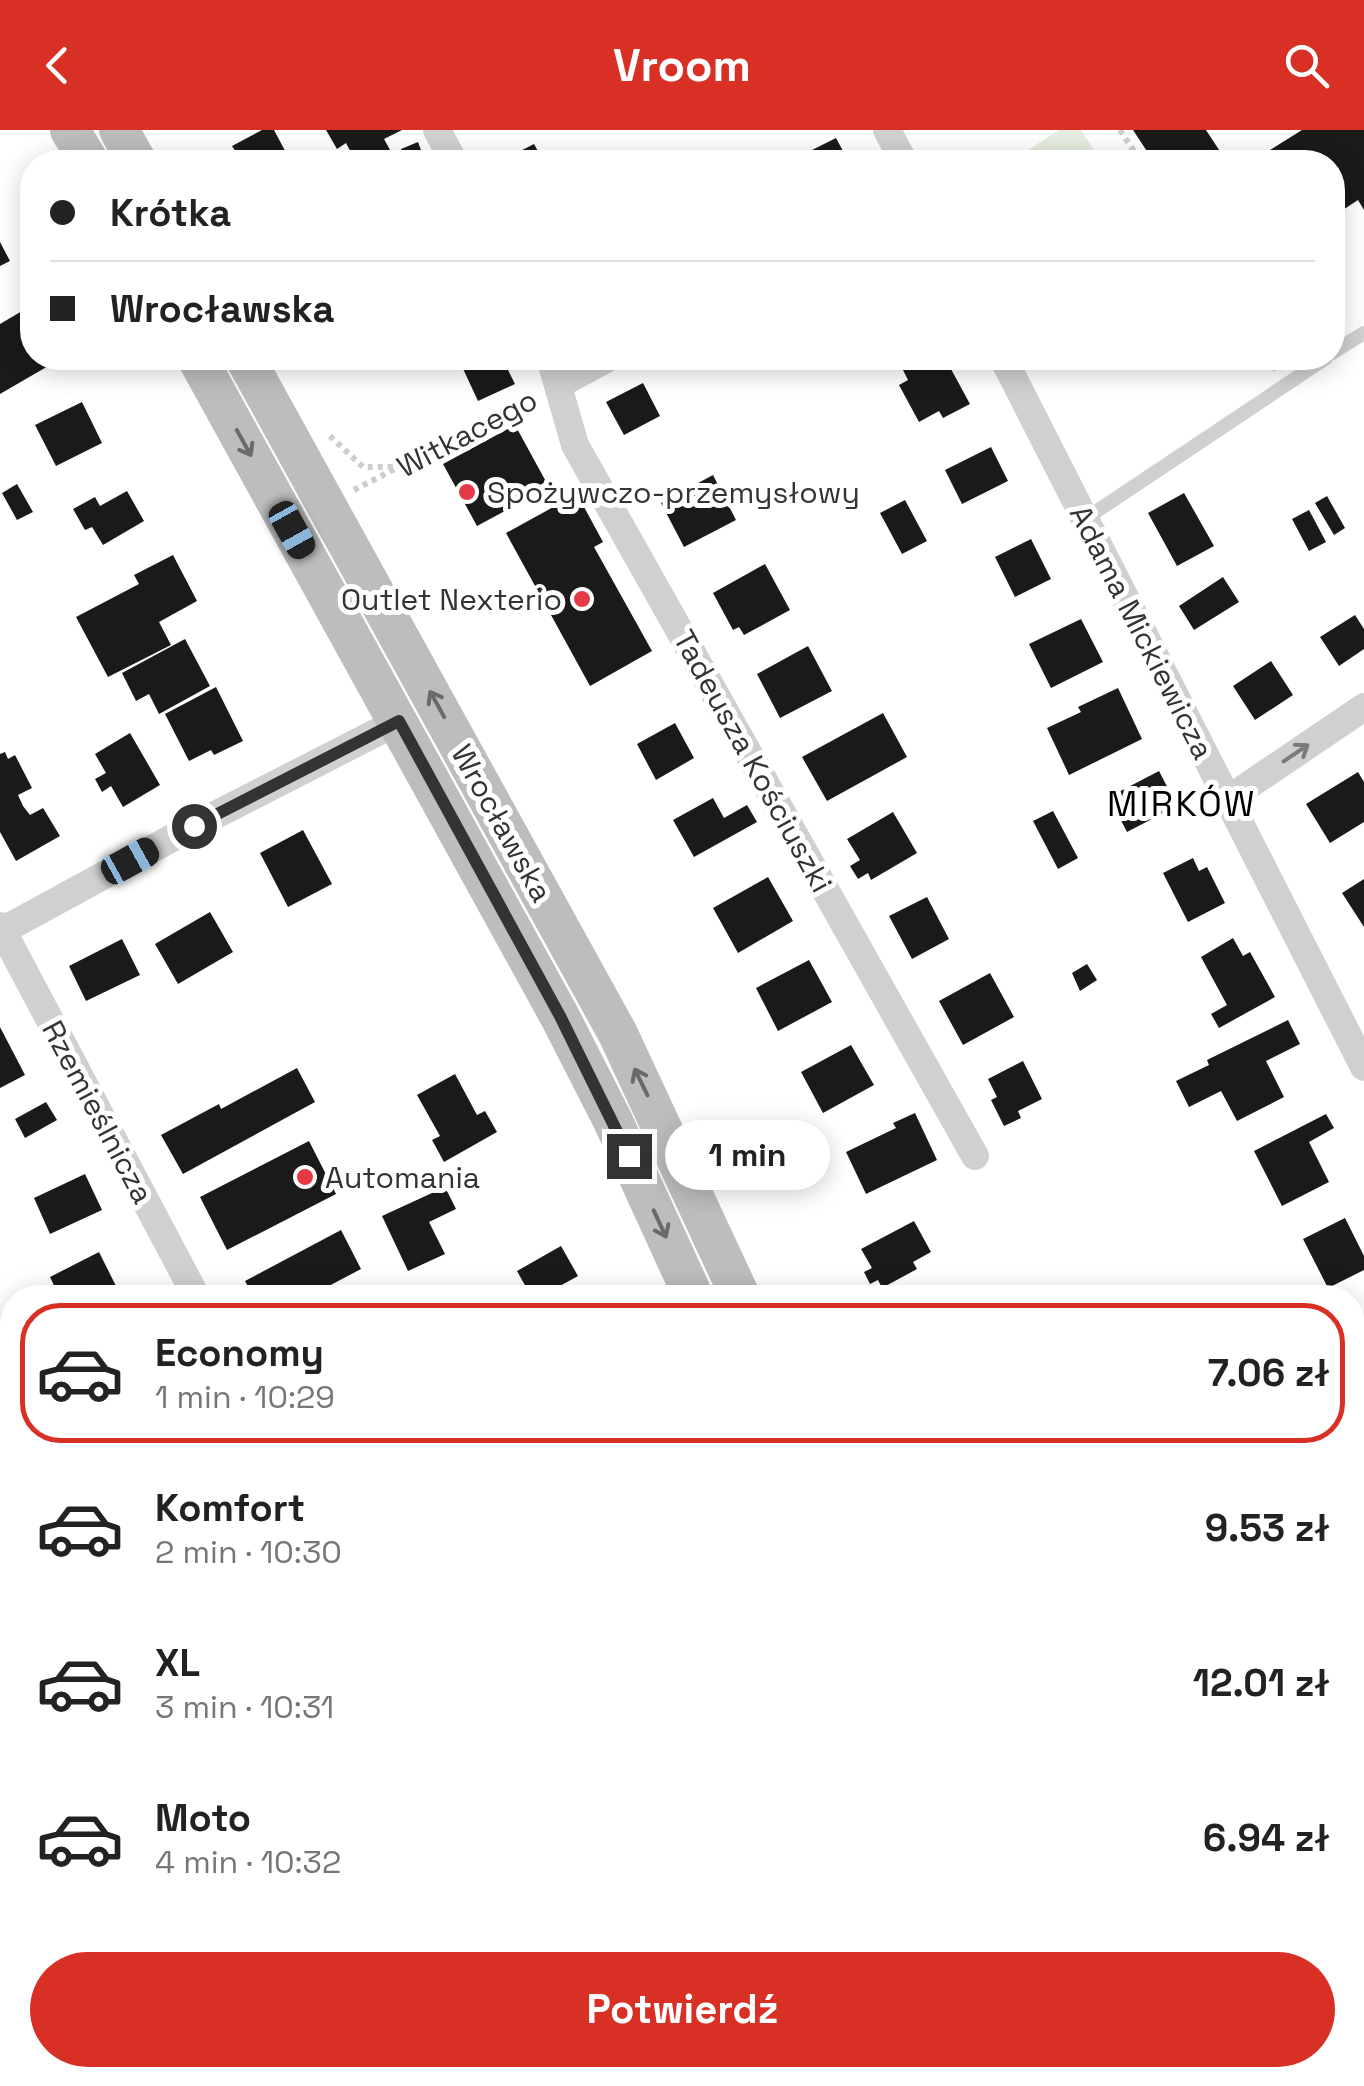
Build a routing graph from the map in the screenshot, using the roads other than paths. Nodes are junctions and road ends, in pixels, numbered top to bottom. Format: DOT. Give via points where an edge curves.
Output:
graph roads {
  1 [pos="204,370"];
  2 [pos="253,370"];
  3 [pos="554,370"];
  4 [pos="586,370"];
  5 [pos="1009,370"];
  6 [pos="1308,370"];
  7 [pos="558,385"];
  8 [pos="1085,518"];
  9 [pos="1364,707"];
  10 [pos="399,721"];
  11 [pos="1227,800"];
  12 [pos="1,929"];
  13 [pos="1364,1067"];
  14 [pos="976,1156"];
  15 [pos="189,1285"];
  16 [pos="688,1285"];
  17 [pos="735,1285"];
  1 -- 10 [label="main road, Wrocławska, one-way"];
  17 -- 2 [label="main road, Wrocławska, one-way" via="618,1034"];
  3 -- 7 [label="street, Tadeusza Kościuszki"];
  4 -- 7 [label="street, Witkacego"];
  5 -- 8 [label="street, Adama Mickiewicza"];
  6 -- 8 [label="lane"];
  7 -- 14 [label="street, Tadeusza Kościuszki" via="575,445"];
  8 -- 11 [label="street, Adama Mickiewicza"];
  11 -- 9 [label="street, one-way"];
  10 -- 12 [label="street"];
  10 -- 16 [label="main road, Wrocławska, one-way" via="560,1016"];
  11 -- 13 [label="street, Adama Mickiewicza"];
  12 -- 15 [label="street, Rzemieślnicza"];
}
